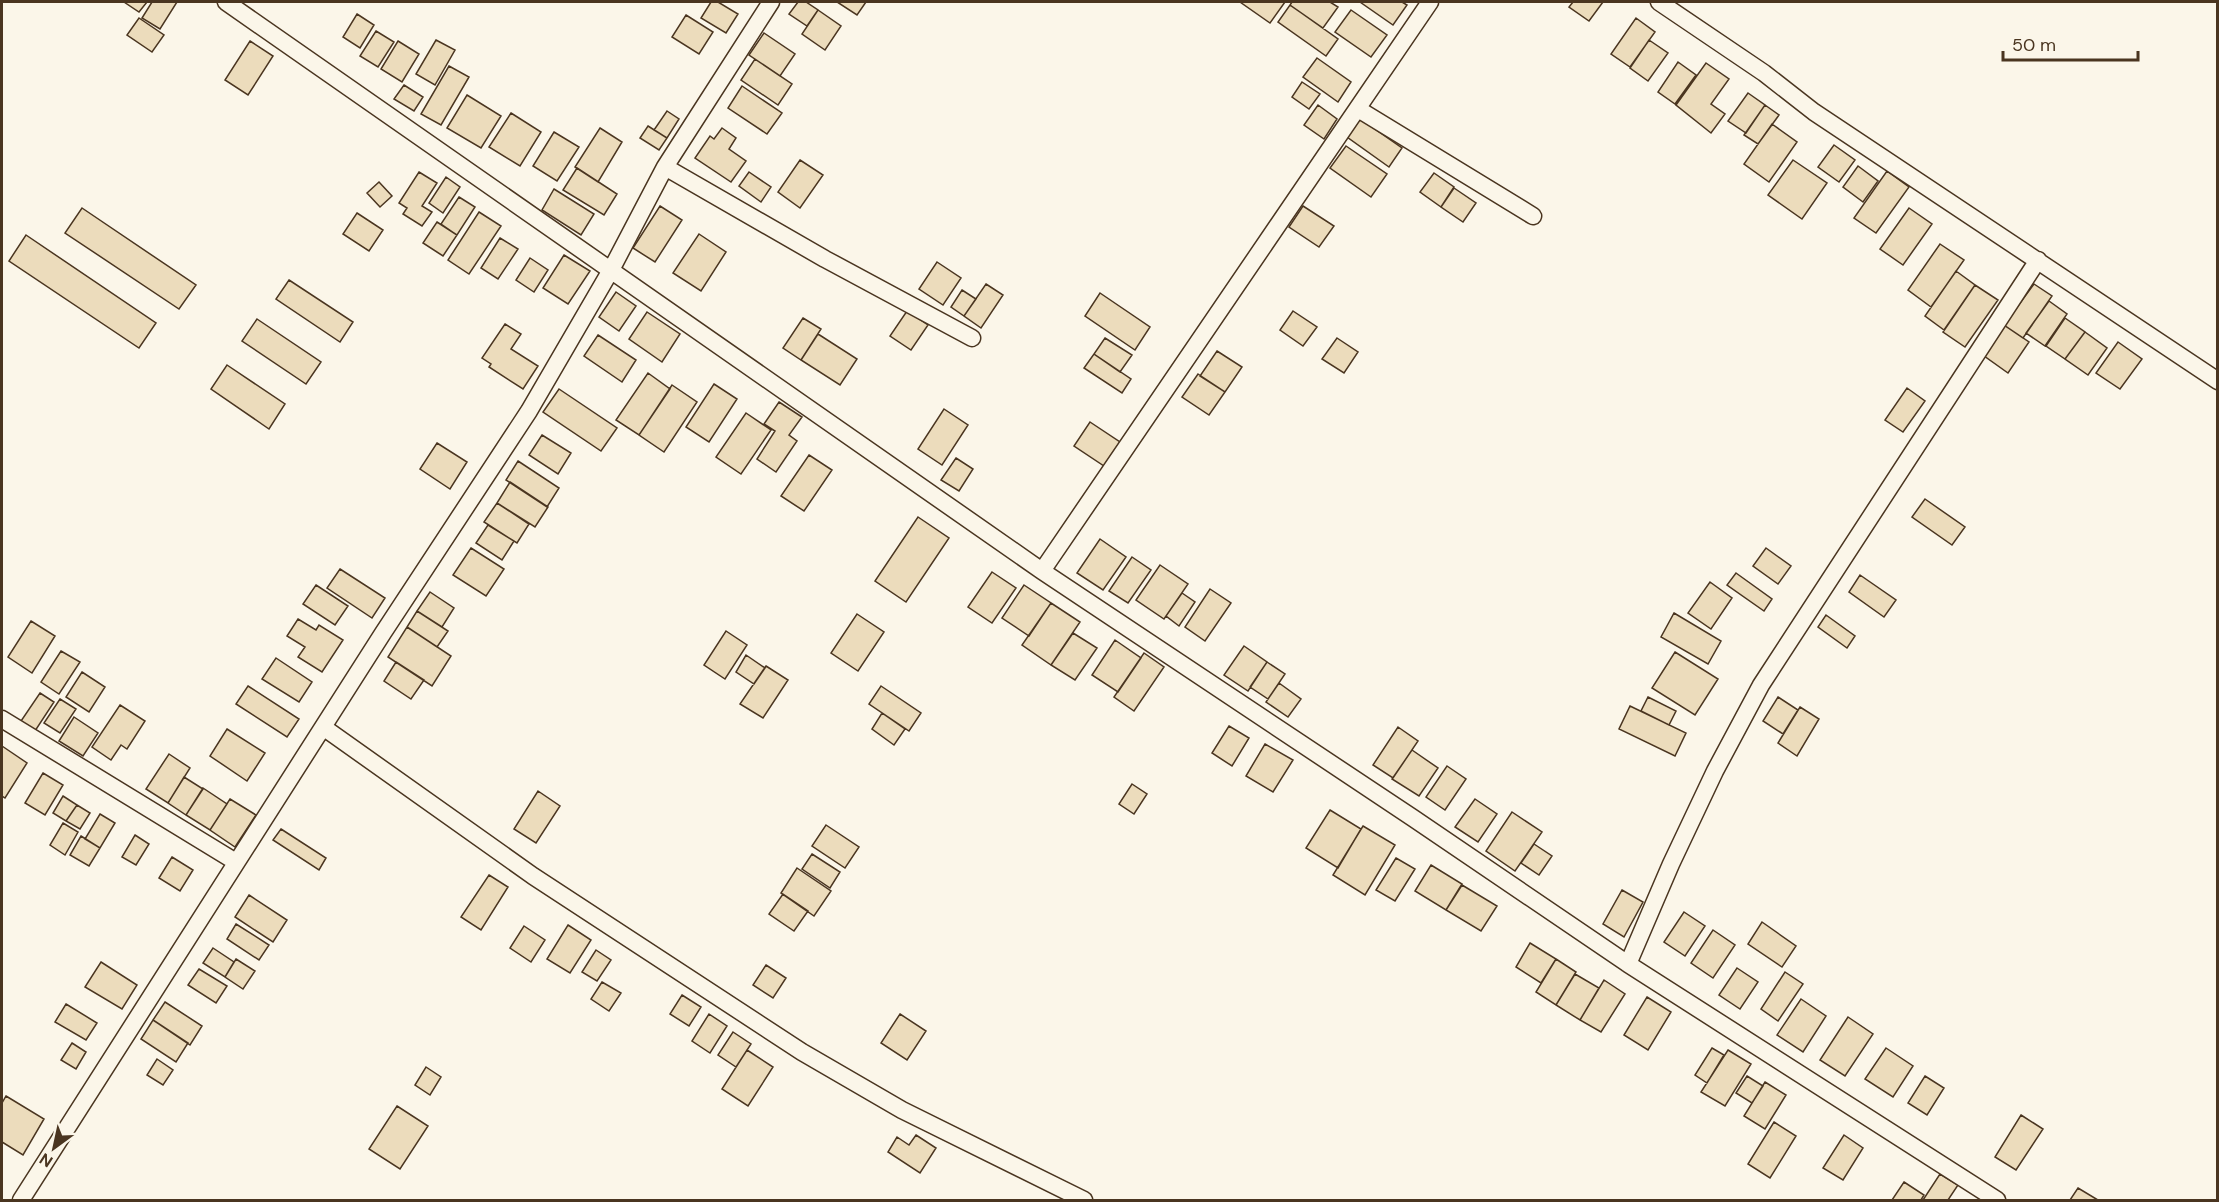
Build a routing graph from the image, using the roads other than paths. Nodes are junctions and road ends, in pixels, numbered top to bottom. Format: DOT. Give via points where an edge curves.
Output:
graph roads {
  1 [pos="226,2"];
  2 [pos="771,2"];
  3 [pos="1430,2"];
  4 [pos="1659,2"];
  5 [pos="1358,109"];
  6 [pos="665,167"];
  7 [pos="1533,216"];
  8 [pos="2038,260"];
  9 [pos="611,270"];
  10 [pos="972,338"];
  11 [pos="2217,381"];
  12 [pos="1042,571"];
  13 [pos="2,719"];
  14 [pos="322,727"];
  15 [pos="236,862"];
  16 [pos="1628,963"];
  17 [pos="21,1200"];
  18 [pos="1084,1200"];
  19 [pos="1997,1200"];
  1 -- 9 [label="street"];
  2 -- 6 [label="street"];
  3 -- 5 [label="street"];
  4 -- 8 [label="street" via="1814,112"];
  5 -- 7 [label="street"];
  5 -- 12 [label="street"];
  6 -- 9 [label="street"];
  6 -- 10 [label="street"];
  8 -- 11 [label="street"];
  8 -- 16 [label="street" via="1761,685 1705,792"];
  9 -- 12 [label="street"];
  9 -- 14 [label="street" via="529,411"];
  12 -- 16 [label="street"];
  13 -- 15 [label="street"];
  14 -- 15 [label="street"];
  14 -- 18 [label="street" via="533,876 802,1052 902,1110"];
  15 -- 17 [label="street"];
  16 -- 19 [label="street"];
}
